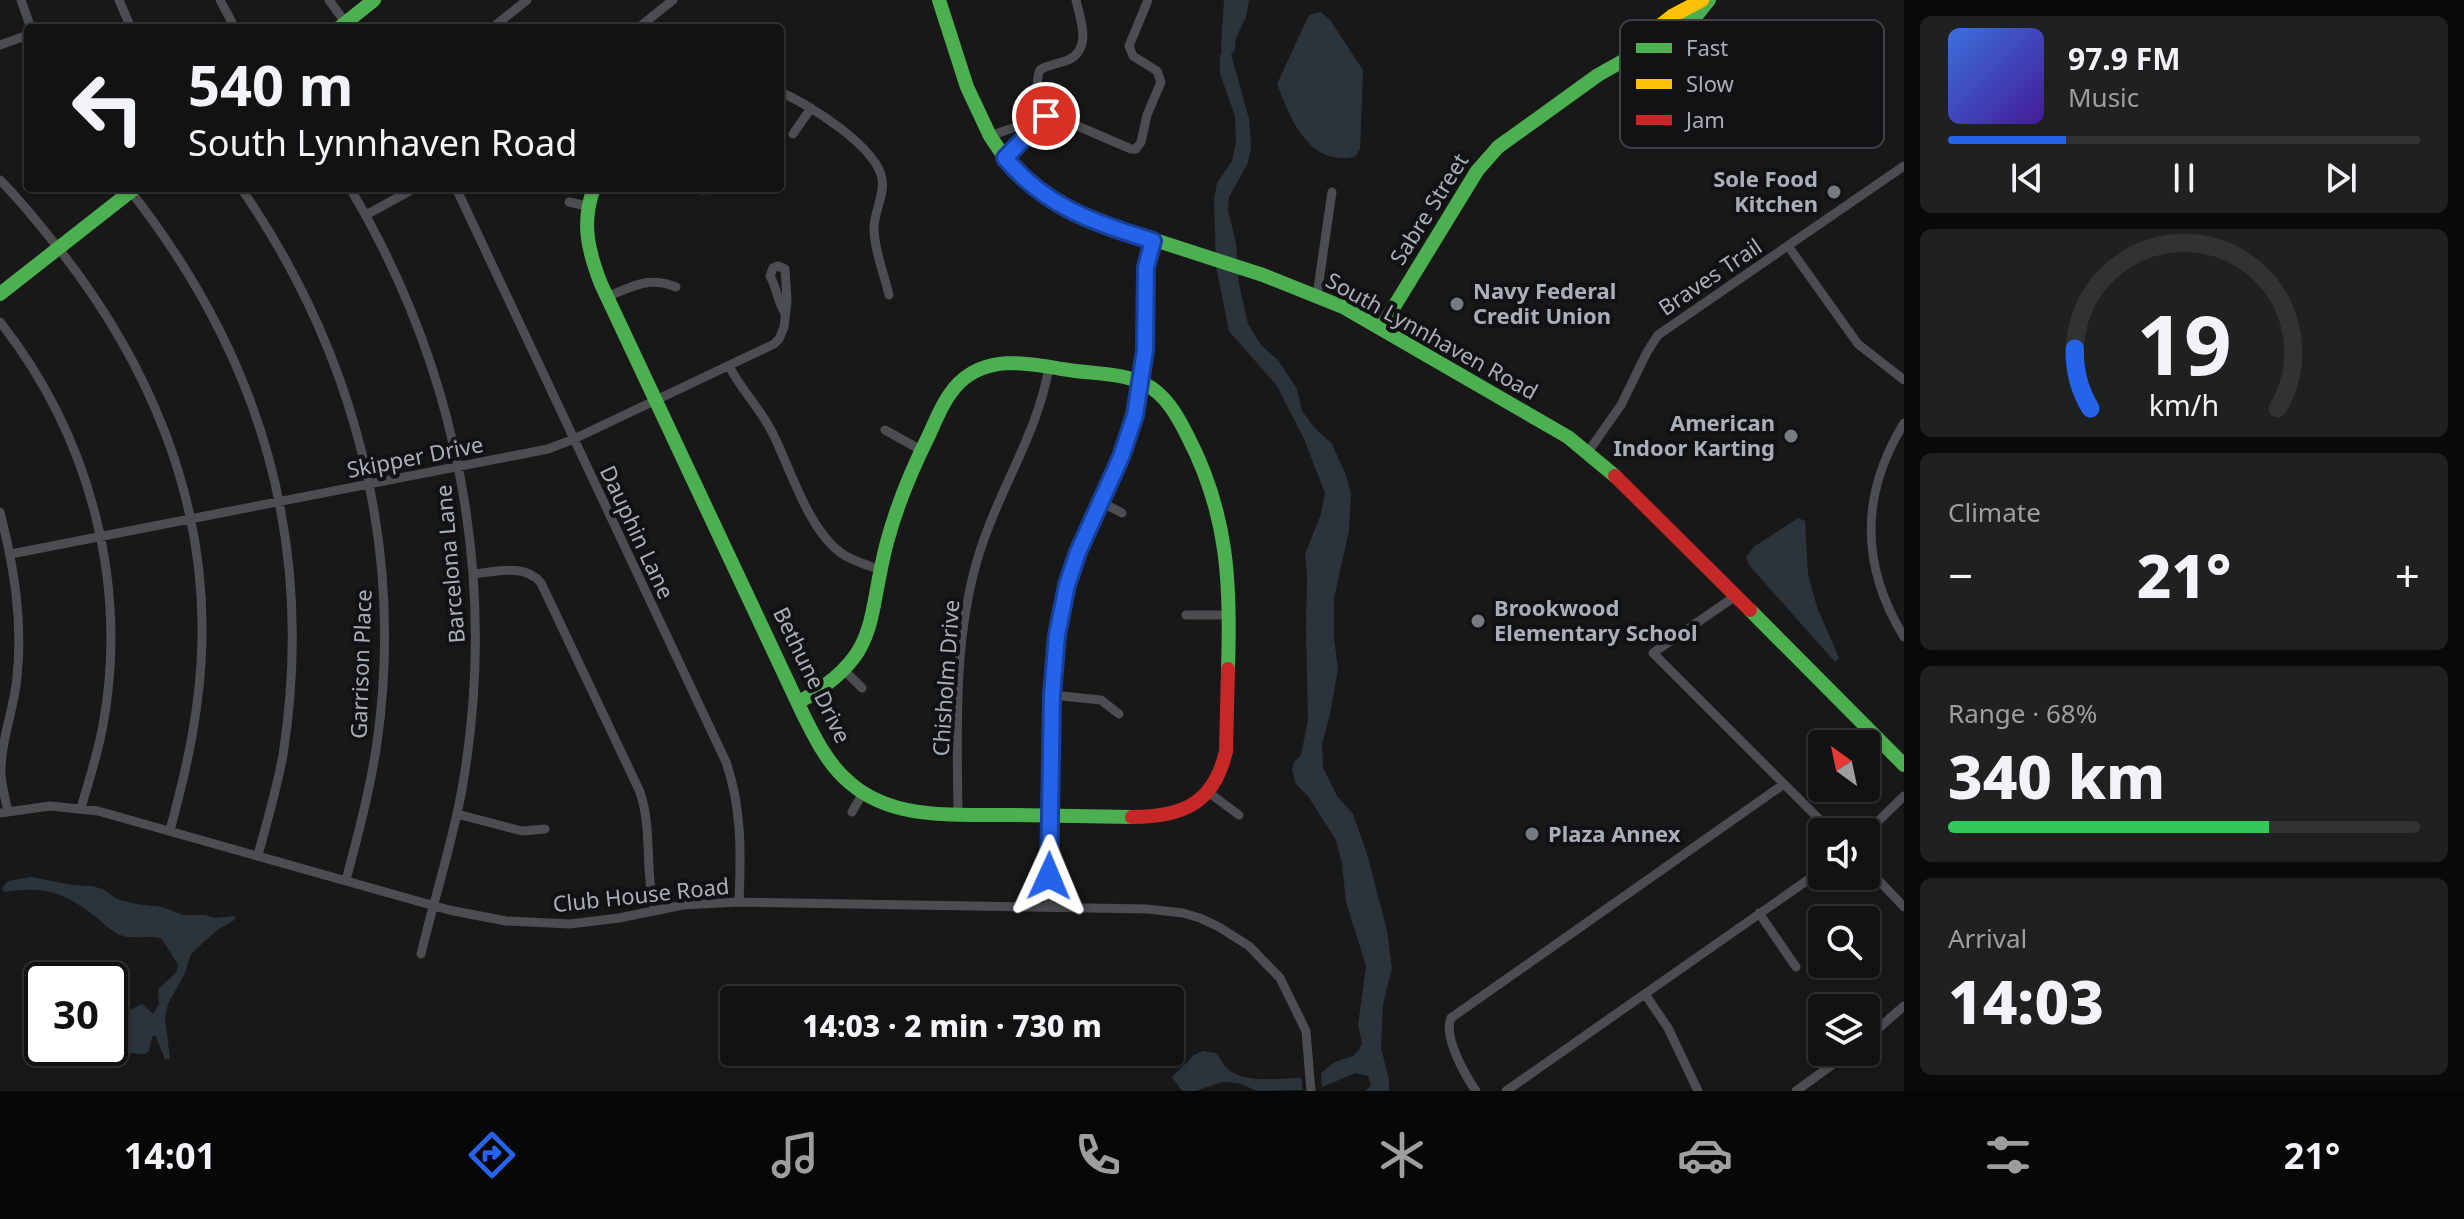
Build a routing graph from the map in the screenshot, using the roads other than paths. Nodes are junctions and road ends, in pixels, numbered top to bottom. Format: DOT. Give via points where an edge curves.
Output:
graph roads {
  1 [pos="21,0"];
  2 [pos="119,0"];
  3 [pos="220,0"];
  4 [pos="329,0"];
  5 [pos="374,0"];
  6 [pos="527,0"];
  7 [pos="673,0"];
  8 [pos="939,0"];
  9 [pos="1076,0"];
  10 [pos="1148,0"];
  11 [pos="1702,0"];
  12 [pos="1709,0"];
  13 [pos="1668,20"];
  14 [pos="1690,20"];
  15 [pos="30,24"];
  16 [pos="129,24"];
  17 [pos="233,24"];
  18 [pos="344,24"];
  19 [pos="347,24"];
  20 [pos="497,24"];
  21 [pos="643,24"];
  22 [pos="24,36"];
  23 [pos="0,45"];
  24 [pos="1620,58"];
  25 [pos="1620,62"];
  26 [pos="1606,70"];
  27 [pos="784,94"];
  28 [pos="811,108"];
  29 [pos="1048,114"];
  30 [pos="793,134"];
  31 [pos="990,136"];
  32 [pos="1005,158"];
  33 [pos="888,161"];
  34 [pos="1904,166"];
  35 [pos="879,167"];
  36 [pos="0,180"];
  37 [pos="127,192"];
  38 [pos="133,192"];
  39 [pos="243,192"];
  40 [pos="352,192"];
  41 [pos="408,192"];
  42 [pos="458,192"];
  43 [pos="592,192"];
  44 [pos="1332,192"];
  45 [pos="569,202"];
  46 [pos="587,206"];
  47 [pos="366,215"];
  48 [pos="1153,241"];
  49 [pos="1788,246"];
  50 [pos="59,248"];
  51 [pos="676,287"];
  52 [pos="0,294"];
  53 [pos="889,295"];
  54 [pos="1317,295"];
  55 [pos="607,297"];
  56 [pos="785,313"];
  57 [pos="0,322"];
  58 [pos="1381,328"];
  59 [pos="729,366"];
  60 [pos="1049,367"];
  61 [pos="1904,380"];
  62 [pos="1141,382"];
  63 [pos="656,399"];
  64 [pos="1904,423"];
  65 [pos="885,430"];
  66 [pos="574,439"];
  67 [pos="921,450"];
  68 [pos="1588,452"];
  69 [pos="459,467"];
  70 [pos="369,485"];
  71 [pos="280,502"];
  72 [pos="1101,502"];
  73 [pos="0,512"];
  74 [pos="1122,513"];
  75 [pos="191,520"];
  76 [pos="101,538"];
  77 [pos="11,554"];
  78 [pos="881,570"];
  79 [pos="473,574"];
  80 [pos="1737,595"];
  81 [pos="1186,615"];
  82 [pos="1228,615"];
  83 [pos="1904,637"];
  84 [pos="845,671"];
  85 [pos="862,688"];
  86 [pos="1052,695"];
  87 [pos="799,702"];
  88 [pos="1119,714"];
  89 [pos="1904,765"];
  90 [pos="1784,784"];
  91 [pos="1208,792"];
  92 [pos="863,793"];
  93 [pos="1904,796"];
  94 [pos="81,808"];
  95 [pos="4,812"];
  96 [pos="852,812"];
  97 [pos="457,814"];
  98 [pos="958,814"];
  99 [pos="1050,815"];
  100 [pos="1239,815"];
  101 [pos="1818,818"];
  102 [pos="1880,819"];
  103 [pos="545,829"];
  104 [pos="170,830"];
  105 [pos="258,855"];
  106 [pos="346,880"];
  107 [pos="1808,880"];
  108 [pos="1880,882"];
  109 [pos="739,902"];
  110 [pos="433,905"];
  111 [pos="1049,907"];
  112 [pos="1904,907"];
  113 [pos="655,909"];
  114 [pos="1759,913"];
  115 [pos="421,954"];
  116 [pos="1796,967"];
  117 [pos="1645,994"];
  118 [pos="1904,1006"];
  119 [pos="1880,1027"];
  120 [pos="1831,1066"];
  121 [pos="1311,1091"];
  122 [pos="1476,1091"];
  123 [pos="1506,1091"];
  124 [pos="1698,1091"];
  125 [pos="1796,1091"];
  1 -- 15 [label="street"];
  2 -- 16 [label="street"];
  3 -- 17 [label="street"];
  4 -- 18 [label="street"];
  5 -- 19 [label="street"];
  6 -- 20 [label="street"];
  7 -- 21 [label="street"];
  8 -- 31 [label="street, South Lynnhaven Road" via="968,91"];
  9 -- 29 [label="street" via="1081,45 1069,59 1044,67 1037,75"];
  10 -- 29 [label="street" via="1129,46 1133,56 1157,71 1161,82 1139,146 1128,149"];
  11 -- 13 [label="street, Sabre Street"];
  12 -- 14 [label="street, Sabre Street"];
  22 -- 23 [label="street"];
  24 -- 26 [label="street, Sabre Street"];
  25 -- 26 [label="street, Sabre Street"];
  26 -- 58 [label="street, Sabre Street" via="1511,135 1485,160"];
  27 -- 28 [label="street"];
  28 -- 30 [label="street"];
  28 -- 35 [label="street" via="857,142"];
  29 -- 31 [label="street"];
  29 -- 32 [label="street"];
  31 -- 32 [label="street, South Lynnhaven Road"];
  32 -- 48 [label="street, South Lynnhaven Road" via="1058,205"];
  33 -- 35 [label="street"];
  34 -- 49 [label="street"];
  35 -- 53 [label="street" via="883,185 874,229"];
  36 -- 50 [label="street"];
  37 -- 50 [label="street"];
  38 -- 71 [label="street" via="217,322 254,410"];
  39 -- 70 [label="street, Garrison Place" via="295,275 333,356"];
  40 -- 47 [label="street, Barcelona Lane"];
  41 -- 47 [label="street"];
  42 -- 66 [label="street, Dauphin Lane"];
  43 -- 46 [label="street, Bethune Drive"];
  44 -- 54 [label="street"];
  45 -- 46 [label="street"];
  46 -- 55 [label="street, Bethune Drive" via="587,245"];
  47 -- 69 [label="street, Barcelona Lane" via="426,345"];
  48 -- 54 [label="street, South Lynnhaven Road"];
  48 -- 62 [label="street" via="1146,267"];
  49 -- 61 [label="street, Braves Trail" via="1858,344"];
  49 -- 68 [label="street, Braves Trail" via="1658,335 1621,405"];
  50 -- 52 [label="street"];
  50 -- 75 [label="street" via="99,301 150,393"];
  51 -- 55 [label="street" via="651,281"];
  54 -- 58 [label="street, South Lynnhaven Road"];
  55 -- 63 [label="street, Bethune Drive"];
  56 -- 59 [label="street, Skipper Drive" via="774,344"];
  57 -- 76 [label="street" via="35,369 63,422"];
  58 -- 68 [label="street, South Lynnhaven Road"];
  59 -- 63 [label="street, Skipper Drive"];
  59 -- 78 [label="street" via="773,433 822,535 849,559"];
  60 -- 62 [label="street"];
  60 -- 67 [label="street" via="1004,362 971,373 946,399"];
  60 -- 98 [label="street, Chisholm Drive" via="1036,419 996,504 969,594 961,644"];
  62 -- 72 [label="street" via="1128,439"];
  62 -- 82 [label="street" via="1159,393 1182,424 1213,492 1225,543"];
  63 -- 66 [label="street, Skipper Drive"];
  63 -- 87 [label="street, Bethune Drive"];
  64 -- 83 [label="street" via="1880,472 1871,532 1882,592"];
  65 -- 67 [label="street"];
  66 -- 69 [label="street, Skipper Drive"];
  66 -- 109 [label="street, Dauphin Lane" via="731,776 740,823"];
  67 -- 78 [label="street"];
  68 -- 80 [label="street, South Lynnhaven Road"];
  69 -- 70 [label="street, Skipper Drive"];
  69 -- 79 [label="street, Barcelona Lane"];
  70 -- 71 [label="street, Skipper Drive"];
  70 -- 106 [label="street, Garrison Place" via="383,592 383,687 368,797"];
  71 -- 75 [label="street, Skipper Drive"];
  71 -- 105 [label="street" via="292,595 292,677 282,759"];
  72 -- 74 [label="street"];
  72 -- 86 [label="street" via="1067,585"];
  73 -- 77 [label="street"];
  75 -- 76 [label="street, Skipper Drive"];
  75 -- 104 [label="street" via="201,605 200,675 190,748"];
  76 -- 77 [label="street, Skipper Drive"];
  76 -- 94 [label="street" via="110,665 103,726"];
  77 -- 95 [label="street" via="19,645 2,759"];
  78 -- 84 [label="street" via="869,629"];
  79 -- 97 [label="street, Barcelona Lane" via="474,691"];
  79 -- 113 [label="street" via="521,570 541,583 640,792 648,822"];
  80 -- 89 [label="street, South Lynnhaven Road"];
  80 -- 90 [label="street" via="1653,653"];
  81 -- 82 [label="street"];
  82 -- 91 [label="street" via="1226,751"];
  84 -- 85 [label="street"];
  84 -- 87 [label="street"];
  86 -- 88 [label="street" via="1093,697"];
  86 -- 99 [label="street"];
  87 -- 92 [label="street, Bethune Drive" via="832,766"];
  90 -- 101 [label="street"];
  90 -- 122 [label="street" via="1451,1018 1448,1028 1455,1050"];
  91 -- 99 [label="street, Bethune Drive" via="1182,811 1159,817"];
  91 -- 100 [label="street"];
  92 -- 96 [label="street"];
  92 -- 98 [label="street, Bethune Drive" via="902,810"];
  93 -- 102 [label="street"];
  94 -- 95 [label="street, Club House Road"];
  94 -- 104 [label="street, Club House Road"];
  97 -- 103 [label="street" via="522,831"];
  97 -- 110 [label="street, Barcelona Lane"];
  98 -- 99 [label="street, Bethune Drive"];
  99 -- 111 [label="street"];
  104 -- 105 [label="street, Club House Road"];
  105 -- 106 [label="street, Club House Road"];
  106 -- 110 [label="street, Club House Road"];
  107 -- 114 [label="street"];
  108 -- 112 [label="street"];
  109 -- 111 [label="street, Club House Road"];
  109 -- 113 [label="street, Club House Road"];
  110 -- 113 [label="street, Club House Road" via="531,923 594,922"];
  110 -- 115 [label="street, Barcelona Lane"];
  111 -- 121 [label="street, Club House Road" via="1169,911 1200,918 1235,935 1286,988 1306,1031"];
  114 -- 116 [label="street"];
  114 -- 117 [label="street"];
  117 -- 123 [label="street"];
  117 -- 124 [label="street"];
  118 -- 119 [label="street"];
  120 -- 125 [label="street"];
}
